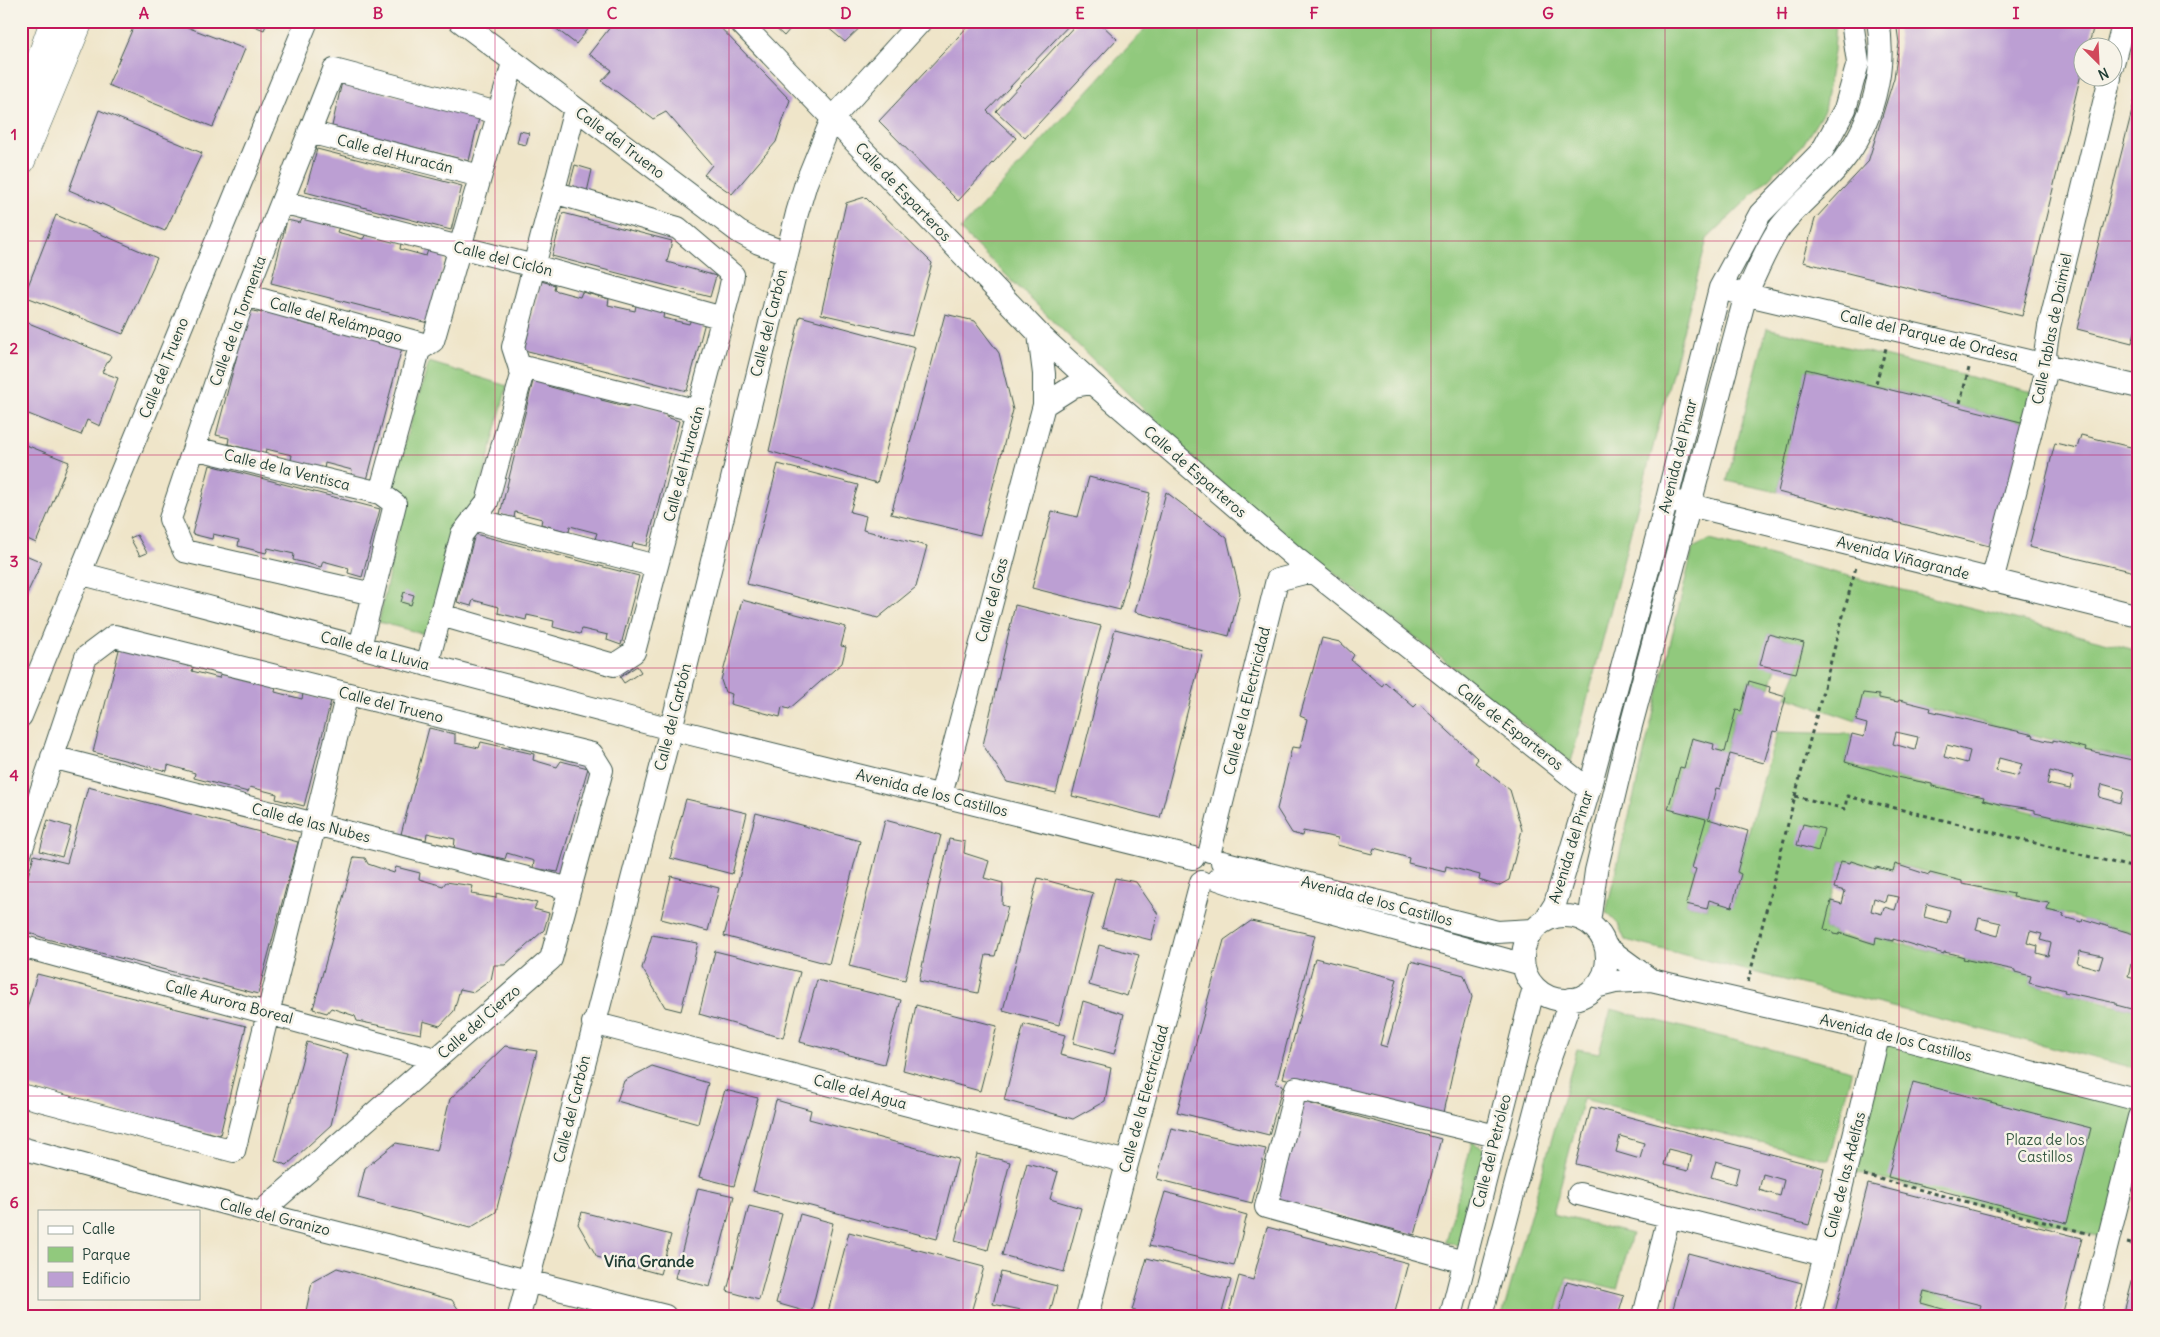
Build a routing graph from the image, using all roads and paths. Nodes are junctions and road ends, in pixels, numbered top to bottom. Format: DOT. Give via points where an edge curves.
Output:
graph roads {
  1 [pos="54,21"];
  2 [pos="79,21"];
  3 [pos="307,21"];
  4 [pos="460,21"];
  5 [pos="738,21"];
  6 [pos="922,21"];
  7 [pos="1852,21"];
  8 [pos="1878,21"];
  9 [pos="2124,21"];
  10 [pos="2120,38"];
  11 [pos="513,62"];
  12 [pos="2108,88"];
  13 [pos="575,109"];
  14 [pos="498,113"];
  15 [pos="21,116"];
  16 [pos="832,119"];
  17 [pos="309,132"];
  18 [pos="21,161"];
  19 [pos="480,176"];
  20 [pos="553,192"];
  21 [pos="282,202"];
  22 [pos="460,248"];
  23 [pos="786,253"];
  24 [pos="534,266"];
  25 [pos="1720,288"];
  26 [pos="1746,294"];
  27 [pos="245,295"];
  28 [pos="723,318"];
  29 [pos="1891,327"];
  30 [pos="1039,334"];
  31 [pos="427,345"];
  32 [pos="1975,346"];
  33 [pos="2048,365"];
  34 [pos="519,366"];
  35 [pos="1092,383"];
  36 [pos="1876,384"];
  37 [pos="2139,387"];
  38 [pos="1960,403"];
  39 [pos="1044,405"];
  40 [pos="698,411"];
  41 [pos="194,448"];
  42 [pos="380,493"];
  43 [pos="1667,499"];
  44 [pos="1688,505"];
  45 [pos="473,519"];
  46 [pos="1270,536"];
  47 [pos="1861,546"];
  48 [pos="656,566"];
  49 [pos="1305,566"];
  50 [pos="79,573"];
  51 [pos="1277,580"];
  52 [pos="1992,581"];
  53 [pos="373,594"];
  54 [pos="441,615"];
  55 [pos="2139,616"];
  56 [pos="360,647"];
  57 [pos="428,665"];
  58 [pos="347,694"];
  59 [pos="21,716"];
  60 [pos="671,729"];
  61 [pos="52,757"];
  62 [pos="602,770"];
  63 [pos="1589,790"];
  64 [pos="940,795"];
  65 [pos="1795,796"];
  66 [pos="315,824"];
  67 [pos="21,851"];
  68 [pos="1209,866"];
  69 [pos="2139,868"];
  70 [pos="570,889"];
  71 [pos="1589,923"];
  72 [pos="1539,925"];
  73 [pos="21,946"];
  74 [pos="1606,947"];
  75 [pos="1522,964"];
  76 [pos="1651,980"];
  77 [pos="1534,987"];
  78 [pos="1595,987"];
  79 [pos="1571,999"];
  80 [pos="1744,999"];
  81 [pos="268,1013"];
  82 [pos="593,1022"];
  83 [pos="1879,1033"];
  84 [pos="436,1059"];
  85 [pos="21,1095"];
  86 [pos="2139,1100"];
  87 [pos="2139,1116"];
  88 [pos="1496,1136"];
  89 [pos="21,1148"];
  90 [pos="1127,1162"];
  91 [pos="1847,1170"];
  92 [pos="1579,1194"];
  93 [pos="260,1213"];
  94 [pos="1669,1216"];
  95 [pos="2108,1238"];
  96 [pos="2139,1246"];
  97 [pos="1825,1255"];
  98 [pos="1464,1262"];
  99 [pos="529,1282"];
  100 [pos="519,1316"];
  101 [pos="665,1316"];
  102 [pos="1088,1316"];
  103 [pos="1451,1316"];
  104 [pos="1481,1316"];
  105 [pos="1644,1316"];
  106 [pos="1810,1316"];
  107 [pos="2088,1316"];
  1 -- 15 [label="highway"];
  2 -- 18 [label="highway"];
  3 -- 50 [label="street, Calle del Trueno"];
  4 -- 11 [label="street, Calle del Trueno"];
  5 -- 16 [label="street, Calle de Esparteros"];
  6 -- 16 [label="street"];
  7 -- 25 [label="street, Avenida del Pinar" via="1858,63 1845,109 1822,151 1760,214"];
  8 -- 26 [label="street, Avenida del Pinar" via="1879,59 1875,93 1863,130 1842,163 1780,227"];
  9 -- 10 [label="street"];
  11 -- 13 [label="street, Calle del Trueno"];
  11 -- 14 [label="street"];
  12 -- 33 [label="street, Calle Tablas de Daimiel" via="2049,327 2045,354"];
  13 -- 20 [label="street"];
  13 -- 23 [label="street, Calle del Trueno" via="739,232"];
  14 -- 17 [label="street, Calle de la Tormenta" via="334,70"];
  14 -- 19 [label="street"];
  16 -- 23 [label="street, Calle del Carbón" via="806,183"];
  16 -- 30 [label="street, Calle de Esparteros"];
  17 -- 19 [label="street, Calle del Huracán"];
  17 -- 21 [label="street, Calle de la Tormenta"];
  19 -- 22 [label="street"];
  20 -- 24 [label="street"];
  20 -- 28 [label="street, Calle del Huracán" via="678,228 732,275"];
  21 -- 22 [label="street, Calle del Ciclón"];
  21 -- 27 [label="street, Calle de la Tormenta"];
  22 -- 24 [label="street, Calle del Ciclón"];
  22 -- 31 [label="street" via="433,341"];
  23 -- 60 [label="street, Calle del Carbón"];
  24 -- 28 [label="street, Calle del Ciclón"];
  24 -- 34 [label="street" via="513,347"];
  25 -- 26 [label="street, Calle del Parque de Ordesa"];
  25 -- 43 [label="street, Avenida del Pinar"];
  26 -- 29 [label="street, Calle del Parque de Ordesa"];
  26 -- 44 [label="street, Avenida del Pinar"];
  27 -- 31 [label="street, Calle del Relámpago"];
  27 -- 41 [label="street, Calle de la Tormenta"];
  28 -- 40 [label="street, Calle del Huracán"];
  29 -- 32 [label="street, Calle del Parque de Ordesa"];
  29 -- 36 [label="path"];
  30 -- 35 [label="street, Calle de Esparteros"];
  30 -- 39 [label="street, Calle del Gas"];
  31 -- 42 [label="street" via="420,350"];
  32 -- 33 [label="street, Calle del Parque de Ordesa"];
  32 -- 38 [label="path"];
  33 -- 37 [label="street, Calle del Parque de Ordesa"];
  33 -- 52 [label="street, Calle Tablas de Daimiel"];
  34 -- 40 [label="street"];
  34 -- 45 [label="street" via="522,375 487,502"];
  35 -- 39 [label="street" via="1074,386"];
  35 -- 46 [label="street, Calle de Esparteros"];
  39 -- 64 [label="street, Calle del Gas"];
  40 -- 48 [label="street, Calle del Huracán"];
  41 -- 42 [label="street, Calle de la Ventisca"];
  41 -- 53 [label="street, Calle de la Tormenta" via="170,519 184,551"];
  42 -- 53 [label="street" via="395,504"];
  43 -- 44 [label="street, Avenida Viñagrande"];
  43 -- 63 [label="street, Avenida del Pinar"];
  44 -- 47 [label="street, Avenida Viñagrande"];
  44 -- 71 [label="street, Avenida del Pinar" via="1598,861"];
  45 -- 48 [label="street"];
  45 -- 54 [label="street" via="462,534"];
  46 -- 49 [label="street, Calle de Esparteros"];
  46 -- 51 [label="street, Calle de la Electricidad"];
  47 -- 52 [label="street, Avenida Viñagrande"];
  47 -- 65 [label="path"];
  48 -- 54 [label="street, Calle del Huracán" via="634,652 614,665"];
  49 -- 51 [label="street"];
  49 -- 63 [label="street, Calle de Esparteros"];
  50 -- 56 [label="street, Calle de la Lluvia"];
  50 -- 59 [label="street, Calle del Trueno"];
  51 -- 68 [label="street, Calle de la Electricidad"];
  52 -- 55 [label="street, Avenida Viñagrande"];
  53 -- 56 [label="street"];
  54 -- 57 [label="street"];
  56 -- 57 [label="street, Calle de la Lluvia"];
  57 -- 60 [label="street, Calle de la Lluvia"];
  58 -- 61 [label="street, Calle del Trueno" via="114,636 86,657"];
  58 -- 62 [label="street, Calle del Trueno" via="592,754"];
  58 -- 66 [label="street"];
  60 -- 64 [label="street, Avenida de los Castillos"];
  60 -- 82 [label="street, Calle del Carbón"];
  61 -- 66 [label="street, Calle de las Nubes"];
  61 -- 67 [label="street, Calle del Trueno"];
  62 -- 70 [label="street, Calle del Cierzo"];
  63 -- 72 [label="street, Avenida del Pinar" via="1555,904"];
  64 -- 68 [label="street, Avenida de los Castillos"];
  65 -- 69 [label="path" via="1845,809 1847,796"];
  65 -- 80 [label="path"];
  66 -- 70 [label="street, Calle de las Nubes"];
  66 -- 81 [label="street"];
  68 -- 72 [label="street, Avenida de los Castillos" via="1497,932"];
  68 -- 75 [label="street, Avenida de los Castillos" via="1259,893"];
  68 -- 90 [label="street, Calle de la Electricidad"];
  70 -- 84 [label="street, Calle del Cierzo" via="551,959"];
  71 -- 72 [label="street" via="1575,916 1560,915"];
  71 -- 74 [label="street" via="1600,934"];
  72 -- 75 [label="street" via="1524,945"];
  73 -- 81 [label="street, Calle Aurora Boreal"];
  74 -- 76 [label="street, Avenida de los Castillos"];
  74 -- 78 [label="street" via="1604,975"];
  75 -- 77 [label="street"];
  76 -- 78 [label="street, Avenida de los Castillos"];
  76 -- 80 [label="street, Avenida de los Castillos"];
  77 -- 79 [label="street" via="1545,995"];
  77 -- 88 [label="street, Calle del Petróleo"];
  78 -- 79 [label="street"];
  79 -- 104 [label="street, Calle del Petróleo" via="1546,1069"];
  80 -- 83 [label="street, Avenida de los Castillos"];
  81 -- 84 [label="street, Calle Aurora Boreal"];
  81 -- 85 [label="street" via="234,1151"];
  82 -- 90 [label="street, Calle del Agua"];
  82 -- 99 [label="street, Calle del Carbón"];
  83 -- 86 [label="street, Avenida de los Castillos"];
  83 -- 91 [label="street, Calle de las Adelfas"];
  84 -- 93 [label="street, Calle del Cierzo"];
  87 -- 95 [label="street"];
  88 -- 98 [label="street, Calle del Petróleo"];
  88 -- 98 [label="street" via="1296,1088 1266,1207"];
  89 -- 93 [label="street, Calle del Granizo"];
  90 -- 102 [label="street, Calle de la Electricidad"];
  91 -- 95 [label="path"];
  91 -- 97 [label="street, Calle de las Adelfas"];
  92 -- 94 [label="street"];
  93 -- 99 [label="street, Calle del Granizo"];
  94 -- 97 [label="street"];
  94 -- 105 [label="street"];
  95 -- 96 [label="path"];
  95 -- 107 [label="street"];
  97 -- 106 [label="street, Calle de las Adelfas"];
  98 -- 103 [label="street, Calle del Petróleo"];
  99 -- 100 [label="street, Calle del Carbón"];
  99 -- 101 [label="street, Calle del Granizo"];
}
